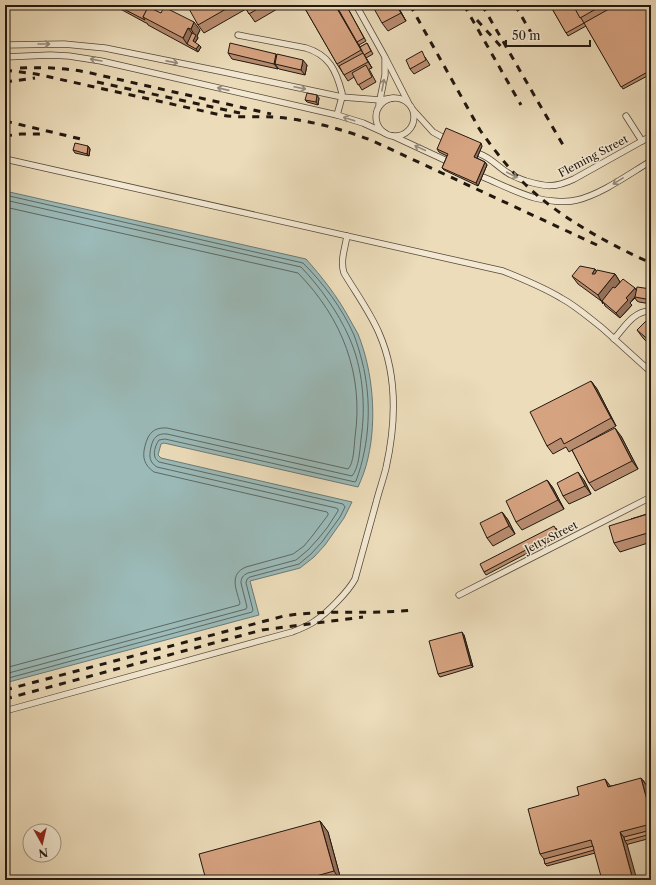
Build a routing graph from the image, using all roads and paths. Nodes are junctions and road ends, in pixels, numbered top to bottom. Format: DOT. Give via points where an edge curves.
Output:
graph roads {
  1 [pos="356,5"];
  2 [pos="238,36"];
  3 [pos="5,45"];
  4 [pos="5,57"];
  5 [pos="385,57"];
  6 [pos="342,97"];
  7 [pos="393,98"];
  8 [pos="380,100"];
  9 [pos="410,107"];
  10 [pos="376,113"];
  11 [pos="337,115"];
  12 [pos="626,116"];
  13 [pos="386,133"];
  14 [pos="392,135"];
  15 [pos="651,136"];
  16 [pos="444,138"];
  17 [pos="642,142"];
  18 [pos="480,154"];
  19 [pos="5,159"];
  20 [pos="448,161"];
  21 [pos="651,161"];
  22 [pos="483,177"];
  23 [pos="348,236"];
  24 [pos="651,311"];
  25 [pos="614,339"];
  26 [pos="651,372"];
  27 [pos="651,497"];
  28 [pos="459,595"];
  29 [pos="5,711"];
  1 -- 5 [label="lane"];
  2 -- 6 [label="lane" via="306,48 320,54 332,66"];
  3 -- 6 [label="lane, one-way" via="64,44 105,48"];
  11 -- 4 [label="lane, one-way" via="101,61 44,55"];
  8 -- 5 [label="lane, one-way" via="385,75"];
  5 -- 9 [label="lane"];
  6 -- 8 [label="lane"];
  6 -- 11 [label="lane"];
  7 -- 8 [label="lane"];
  7 -- 9 [label="lane" via="404,101"];
  7 -- 10 [label="lane" via="382,103"];
  8 -- 10 [label="lane"];
  9 -- 14 [label="lane" via="414,116 410,128 400,135"];
  9 -- 16 [label="lane" via="433,132"];
  10 -- 13 [label="lane" via="378,125"];
  13 -- 11 [label="lane, one-way"];
  12 -- 17 [label="lane"];
  13 -- 14 [label="lane"];
  20 -- 14 [label="lane, one-way"];
  15 -- 17 [label="lane, Fleming Street"];
  18 -- 17 [label="lane, Fleming Street, one-way" via="514,176 540,185 553,186 574,179"];
  19 -- 23 [label="lane"];
  21 -- 22 [label="lane, one-way" via="598,192 568,201 534,198"];
  23 -- 25 [label="lane" via="503,272 522,279 562,298"];
  23 -- 29 [label="lane" via="342,268 379,334 392,380 394,409 386,468 352,585 323,615 304,628"];
  24 -- 25 [label="lane" via="644,311 635,316"];
  25 -- 26 [label="lane"];
  27 -- 28 [label="lane, Jetty Street"];
}
